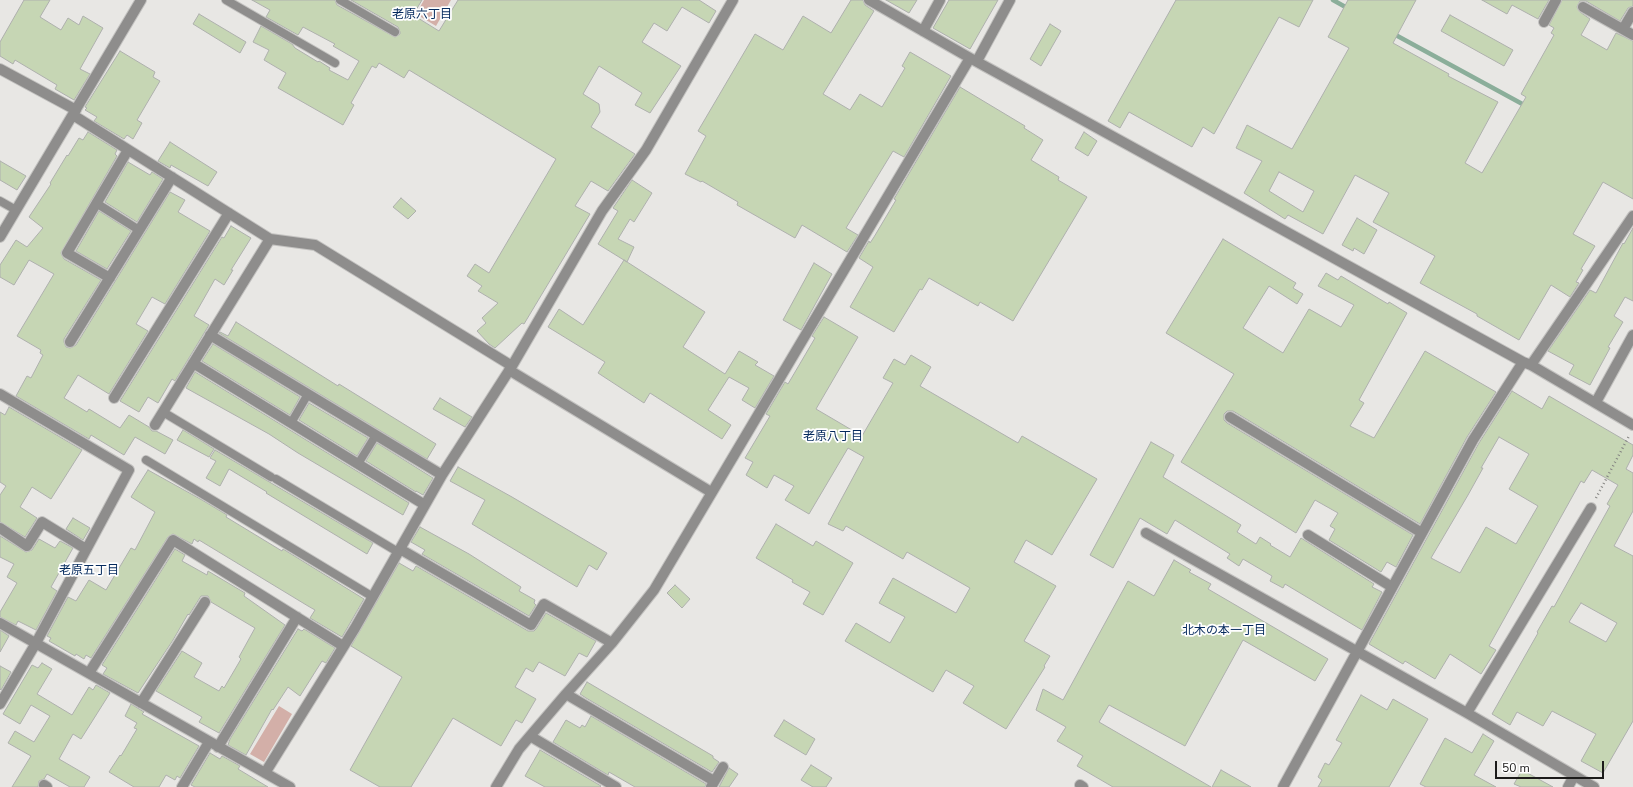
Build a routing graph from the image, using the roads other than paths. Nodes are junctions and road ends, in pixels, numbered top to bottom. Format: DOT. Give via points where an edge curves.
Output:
graph roads {
  1 [pos="141,0"];
  2 [pos="226,0"];
  3 [pos="340,0"];
  4 [pos="733,0"];
  5 [pos="869,0"];
  6 [pos="940,0"];
  7 [pos="1010,0"];
  8 [pos="1556,0"];
  9 [pos="1583,7"];
  10 [pos="1633,12"];
  11 [pos="1544,22"];
  12 [pos="1623,29"];
  13 [pos="923,31"];
  14 [pos="395,32"];
  15 [pos="1633,35"];
  16 [pos="973,60"];
  17 [pos="335,63"];
  18 [pos="0,69"];
  19 [pos="74,113"];
  20 [pos="128,150"];
  21 [pos="172,177"];
  22 [pos="0,201"];
  23 [pos="96,203"];
  24 [pos="16,210"];
  25 [pos="228,213"];
  26 [pos="1633,216"];
  27 [pos="139,230"];
  28 [pos="0,237"];
  29 [pos="270,239"];
  30 [pos="110,278"];
  31 [pos="210,335"];
  32 [pos="1633,335"];
  33 [pos="70,342"];
  34 [pos="193,363"];
  35 [pos="1527,363"];
  36 [pos="511,368"];
  37 [pos="0,394"];
  38 [pos="308,394"];
  39 [pos="114,398"];
  40 [pos="1596,402"];
  41 [pos="163,412"];
  42 [pos="1230,417"];
  43 [pos="292,423"];
  44 [pos="155,425"];
  45 [pos="1633,425"];
  46 [pos="376,435"];
  47 [pos="146,460"];
  48 [pos="358,464"];
  49 [pos="442,475"];
  50 [pos="711,492"];
  51 [pos="425,505"];
  52 [pos="1591,508"];
  53 [pos="0,528"];
  54 [pos="1146,533"];
  55 [pos="1422,533"];
  56 [pos="1308,535"];
  57 [pos="86,549"];
  58 [pos="399,550"];
  59 [pos="1392,587"];
  60 [pos="373,597"];
  61 [pos="205,602"];
  62 [pos="297,617"];
  63 [pos="0,623"];
  64 [pos="36,643"];
  65 [pos="612,643"];
  66 [pos="343,646"];
  67 [pos="1358,651"];
  68 [pos="89,673"];
  69 [pos="566,694"];
  70 [pos="142,703"];
  71 [pos="0,704"];
  72 [pos="1467,713"];
  73 [pos="530,736"];
  74 [pos="209,742"];
  75 [pos="218,747"];
  76 [pos="723,767"];
  77 [pos="265,773"];
  78 [pos="1574,776"];
  79 [pos="712,784"];
  80 [pos="613,786"];
  81 [pos="182,787"];
  82 [pos="290,787"];
  83 [pos="496,787"];
  84 [pos="1283,787"];
  85 [pos="1568,787"];
  86 [pos="1594,787"];
  1 -- 19 [label="street"];
  2 -- 17 [label="lane"];
  3 -- 14 [label="lane"];
  4 -- 36 [label="street" via="646,150 602,212"];
  5 -- 13 [label="street"];
  6 -- 13 [label="street"];
  7 -- 16 [label="street"];
  8 -- 11 [label="street"];
  9 -- 12 [label="street"];
  10 -- 12 [label="street"];
  12 -- 15 [label="street"];
  13 -- 16 [label="street"];
  16 -- 35 [label="street"];
  16 -- 50 [label="street"];
  18 -- 19 [label="street"];
  19 -- 20 [label="street"];
  19 -- 24 [label="street"];
  20 -- 21 [label="street"];
  20 -- 23 [label="street"];
  21 -- 25 [label="street"];
  21 -- 27 [label="street"];
  22 -- 24 [label="lane"];
  23 -- 27 [label="lane"];
  23 -- 30 [label="street" via="67,252"];
  24 -- 28 [label="street"];
  25 -- 29 [label="street"];
  25 -- 39 [label="street"];
  26 -- 35 [label="street"];
  27 -- 30 [label="street"];
  29 -- 31 [label="street"];
  29 -- 36 [label="street" via="315,245"];
  30 -- 33 [label="street"];
  31 -- 34 [label="street"];
  31 -- 38 [label="street"];
  32 -- 40 [label="street"];
  34 -- 41 [label="street"];
  34 -- 43 [label="street"];
  35 -- 40 [label="street"];
  35 -- 55 [label="street" via="1473,440"];
  36 -- 49 [label="street"];
  36 -- 50 [label="street"];
  37 -- 57 [label="street" via="129,470"];
  38 -- 43 [label="lane"];
  38 -- 46 [label="street"];
  40 -- 45 [label="street"];
  41 -- 44 [label="street"];
  41 -- 58 [label="lane"];
  42 -- 55 [label="street"];
  43 -- 48 [label="street"];
  46 -- 48 [label="lane"];
  46 -- 49 [label="street"];
  47 -- 60 [label="lane"];
  48 -- 51 [label="street"];
  49 -- 51 [label="street"];
  50 -- 65 [label="street" via="654,590"];
  51 -- 58 [label="street"];
  52 -- 72 [label="street"];
  53 -- 57 [label="street" via="27,546 42,522"];
  54 -- 67 [label="street"];
  55 -- 59 [label="street"];
  56 -- 59 [label="street"];
  57 -- 64 [label="street"];
  58 -- 60 [label="street"];
  58 -- 65 [label="street" via="531,625 544,604"];
  59 -- 67 [label="street"];
  60 -- 66 [label="street"];
  61 -- 70 [label="street"];
  62 -- 66 [label="street"];
  62 -- 68 [label="street" via="173,540"];
  62 -- 75 [label="street"];
  63 -- 64 [label="street"];
  64 -- 68 [label="street"];
  64 -- 71 [label="street"];
  65 -- 69 [label="street"];
  66 -- 77 [label="street"];
  67 -- 72 [label="street"];
  67 -- 84 [label="street"];
  68 -- 70 [label="street"];
  69 -- 73 [label="street"];
  69 -- 79 [label="street"];
  70 -- 74 [label="street"];
  72 -- 78 [label="street"];
  73 -- 80 [label="street"];
  73 -- 83 [label="street"];
  74 -- 75 [label="street"];
  74 -- 81 [label="street"];
  75 -- 77 [label="street"];
  76 -- 79 [label="street"];
  77 -- 82 [label="street"];
  78 -- 85 [label="street"];
  78 -- 86 [label="street"];
}
